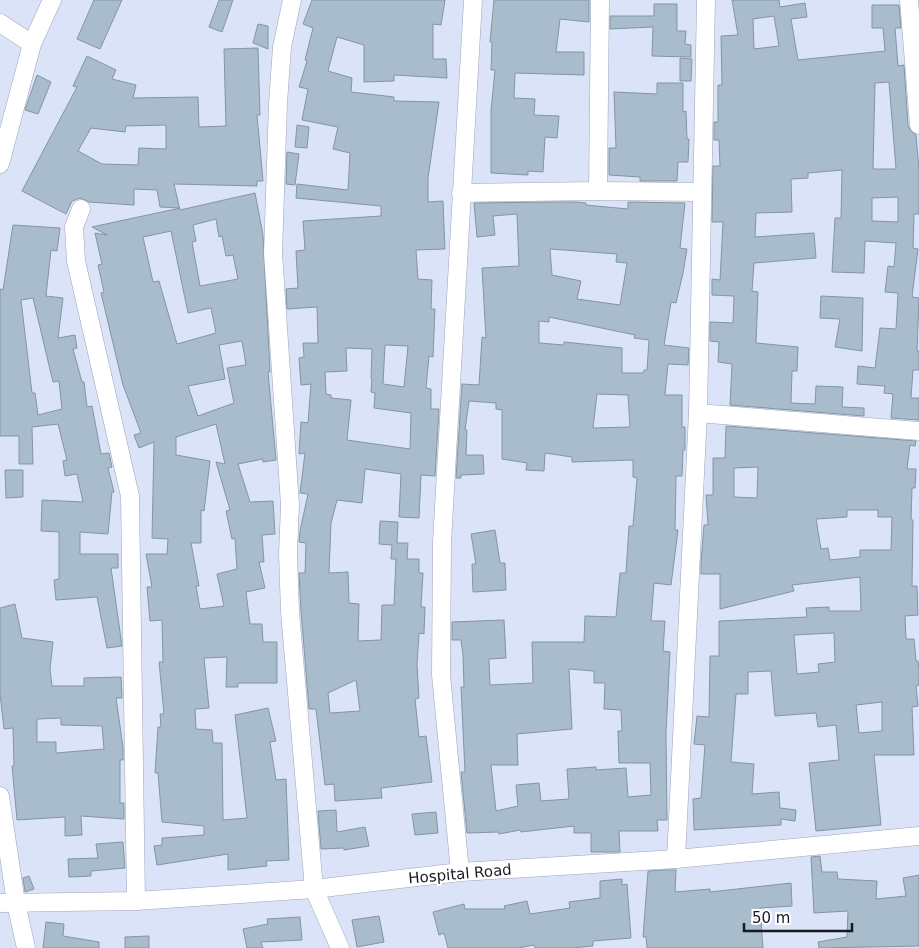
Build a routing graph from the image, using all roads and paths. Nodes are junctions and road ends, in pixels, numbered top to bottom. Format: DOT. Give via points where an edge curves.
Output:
graph roads {
  1 [pos="52,0"];
  2 [pos="292,0"];
  3 [pos="473,0"];
  4 [pos="600,0"];
  5 [pos="706,0"];
  6 [pos="909,0"];
  7 [pos="0,23"];
  8 [pos="32,44"];
  9 [pos="919,125"];
  10 [pos="0,164"];
  11 [pos="598,191"];
  12 [pos="702,192"];
  13 [pos="461,193"];
  14 [pos="81,209"];
  15 [pos="698,413"];
  16 [pos="919,431"];
  17 [pos="0,796"];
  18 [pos="919,836"];
  19 [pos="676,859"];
  20 [pos="460,872"];
  21 [pos="314,889"];
  22 [pos="136,901"];
  23 [pos="8,903"];
  24 [pos="26,948"];
  25 [pos="340,948"];
  1 -- 8 [label="street"];
  2 -- 21 [label="street" via="282,47 278,94 273,253 290,505 290,612"];
  3 -- 13 [label="street"];
  4 -- 11 [label="street"];
  5 -- 12 [label="street"];
  6 -- 9 [label="street"];
  7 -- 8 [label="street"];
  8 -- 10 [label="street"];
  11 -- 12 [label="street"];
  11 -- 13 [label="street"];
  12 -- 15 [label="street"];
  13 -- 20 [label="street" via="442,542 441,665"];
  14 -- 22 [label="street" via="74,226 76,261 130,496"];
  15 -- 16 [label="street"];
  15 -- 19 [label="street"];
  17 -- 23 [label="street"];
  18 -- 19 [label="street, Hospital Road"];
  19 -- 20 [label="street, Hospital Road"];
  20 -- 21 [label="street, Hospital Road"];
  21 -- 22 [label="street, Hospital Road"];
  21 -- 25 [label="street"];
  22 -- 23 [label="street, Hospital Road"];
  23 -- 24 [label="street"];
}
